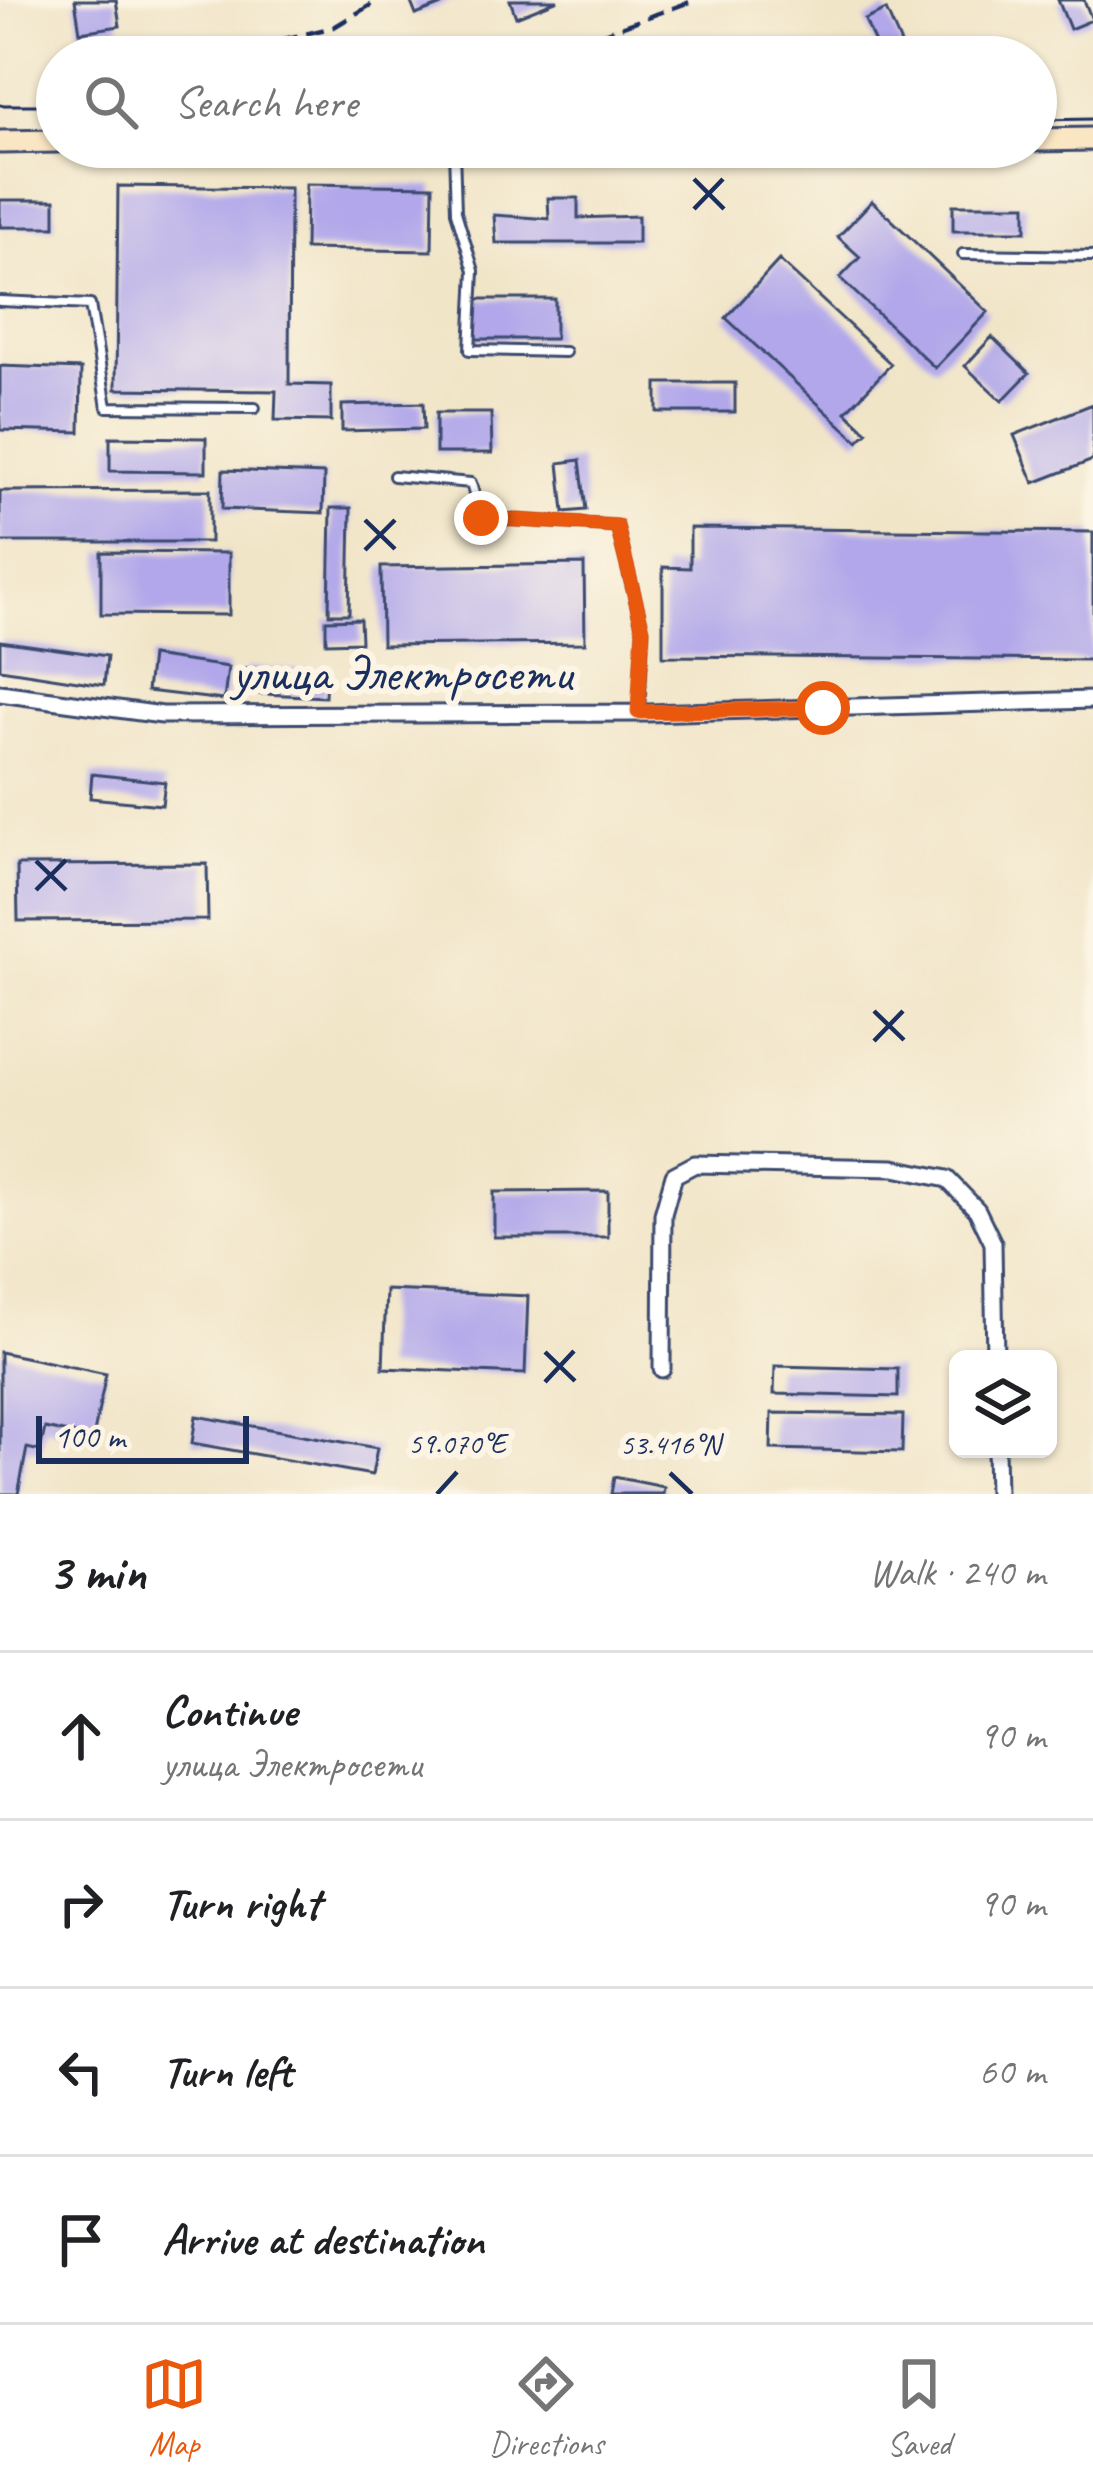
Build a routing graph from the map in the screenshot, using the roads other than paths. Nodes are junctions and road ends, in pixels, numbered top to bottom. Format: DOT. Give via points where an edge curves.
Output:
graph roads {
  1 [pos="1093,139"];
  2 [pos="1057,140"];
  3 [pos="36,141"];
  4 [pos="0,142"];
  5 [pos="454,168"];
  6 [pos="963,254"];
  7 [pos="1093,256"];
  8 [pos="0,301"];
  9 [pos="565,352"];
  10 [pos="255,408"];
  11 [pos="394,476"];
  12 [pos="0,693"];
  13 [pos="1093,700"];
  14 [pos="638,712"];
  15 [pos="995,1350"];
  16 [pos="662,1370"];
  17 [pos="996,1458"];
  18 [pos="997,1494"];
  1 -- 2 [label="main road"];
  3 -- 4 [label="main road"];
  5 -- 9 [label="lane" via="456,212 474,271 470,350"];
  6 -- 7 [label="lane"];
  8 -- 10 [label="lane" via="90,305 107,407"];
  11 -- 14 [label="lane" via="471,483 481,518 617,526 643,630"];
  12 -- 14 [label="street, улица Электросети" via="162,715"];
  13 -- 14 [label="street, улица Электросети"];
  15 -- 16 [label="street" via="993,1243 977,1210 947,1179 894,1168 695,1164 674,1175 663,1214"];
  17 -- 18 [label="street"];
}
